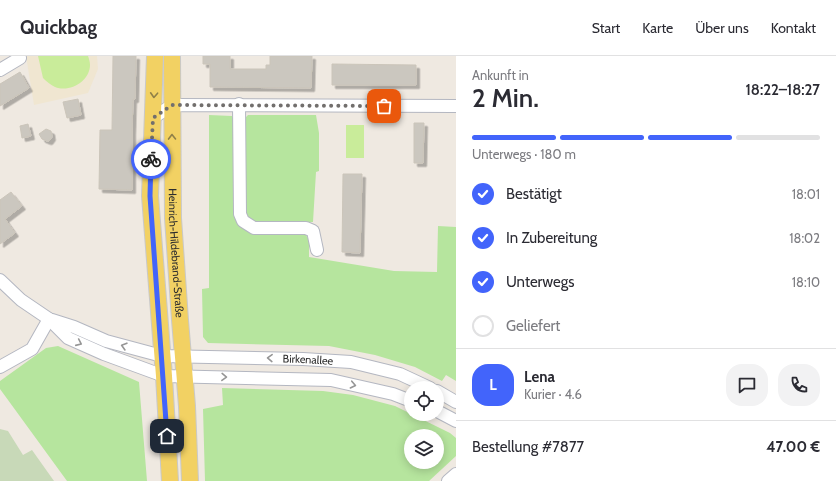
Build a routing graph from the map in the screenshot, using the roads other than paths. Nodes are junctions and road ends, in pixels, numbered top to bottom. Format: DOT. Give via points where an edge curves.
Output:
graph roads {
  1 [pos="155,56"];
  2 [pos="172,56"];
  3 [pos="20,58"];
  4 [pos="0,70"];
  5 [pos="239,104"];
  6 [pos="172,105"];
  7 [pos="456,106"];
  8 [pos="153,118"];
  9 [pos="317,250"];
  10 [pos="0,280"];
  11 [pos="49,319"];
  12 [pos="183,355"];
  13 [pos="162,356"];
  14 [pos="0,367"];
  15 [pos="164,376"];
  16 [pos="185,376"];
  17 [pos="415,381"];
  18 [pos="444,396"];
  19 [pos="404,398"];
  20 [pos="456,402"];
  21 [pos="444,414"];
  22 [pos="456,421"];
  23 [pos="456,474"];
  24 [pos="170,481"];
  25 [pos="190,481"];
  26 [pos="448,481"];
  1 -- 8 [label="main road, Heinrich-Hildebrand-Straße, one-way"];
  2 -- 6 [label="main road, Heinrich-Hildebrand-Straße"];
  3 -- 4 [label="street"];
  5 -- 6 [label="street"];
  5 -- 7 [label="street"];
  5 -- 9 [label="street" via="240,214 243,220 254,228 306,228 313,231"];
  6 -- 8 [label="street"];
  12 -- 6 [label="main road, Heinrich-Hildebrand-Straße, one-way" via="173,218"];
  8 -- 13 [label="main road, Heinrich-Hildebrand-Straße" via="150,196"];
  10 -- 11 [label="street" via="21,300"];
  13 -- 11 [label="street, Birkenallee, one-way" via="106,341"];
  11 -- 14 [label="street" via="32,349"];
  11 -- 15 [label="street, one-way" via="68,338"];
  12 -- 13 [label="street, Birkenallee"];
  12 -- 16 [label="main road, Heinrich-Hildebrand-Straße"];
  17 -- 12 [label="street, Birkenallee, one-way" via="400,374 351,362"];
  13 -- 15 [label="main road, Heinrich-Hildebrand-Straße"];
  15 -- 16 [label="street, Birkenallee"];
  15 -- 24 [label="main road, Heinrich-Hildebrand-Straße"];
  16 -- 19 [label="street, Birkenallee, one-way" via="330,380"];
  16 -- 25 [label="main road, Heinrich-Hildebrand-Straße"];
  18 -- 20 [label="street"];
  21 -- 22 [label="street"];
  23 -- 26 [label="street"];
}
